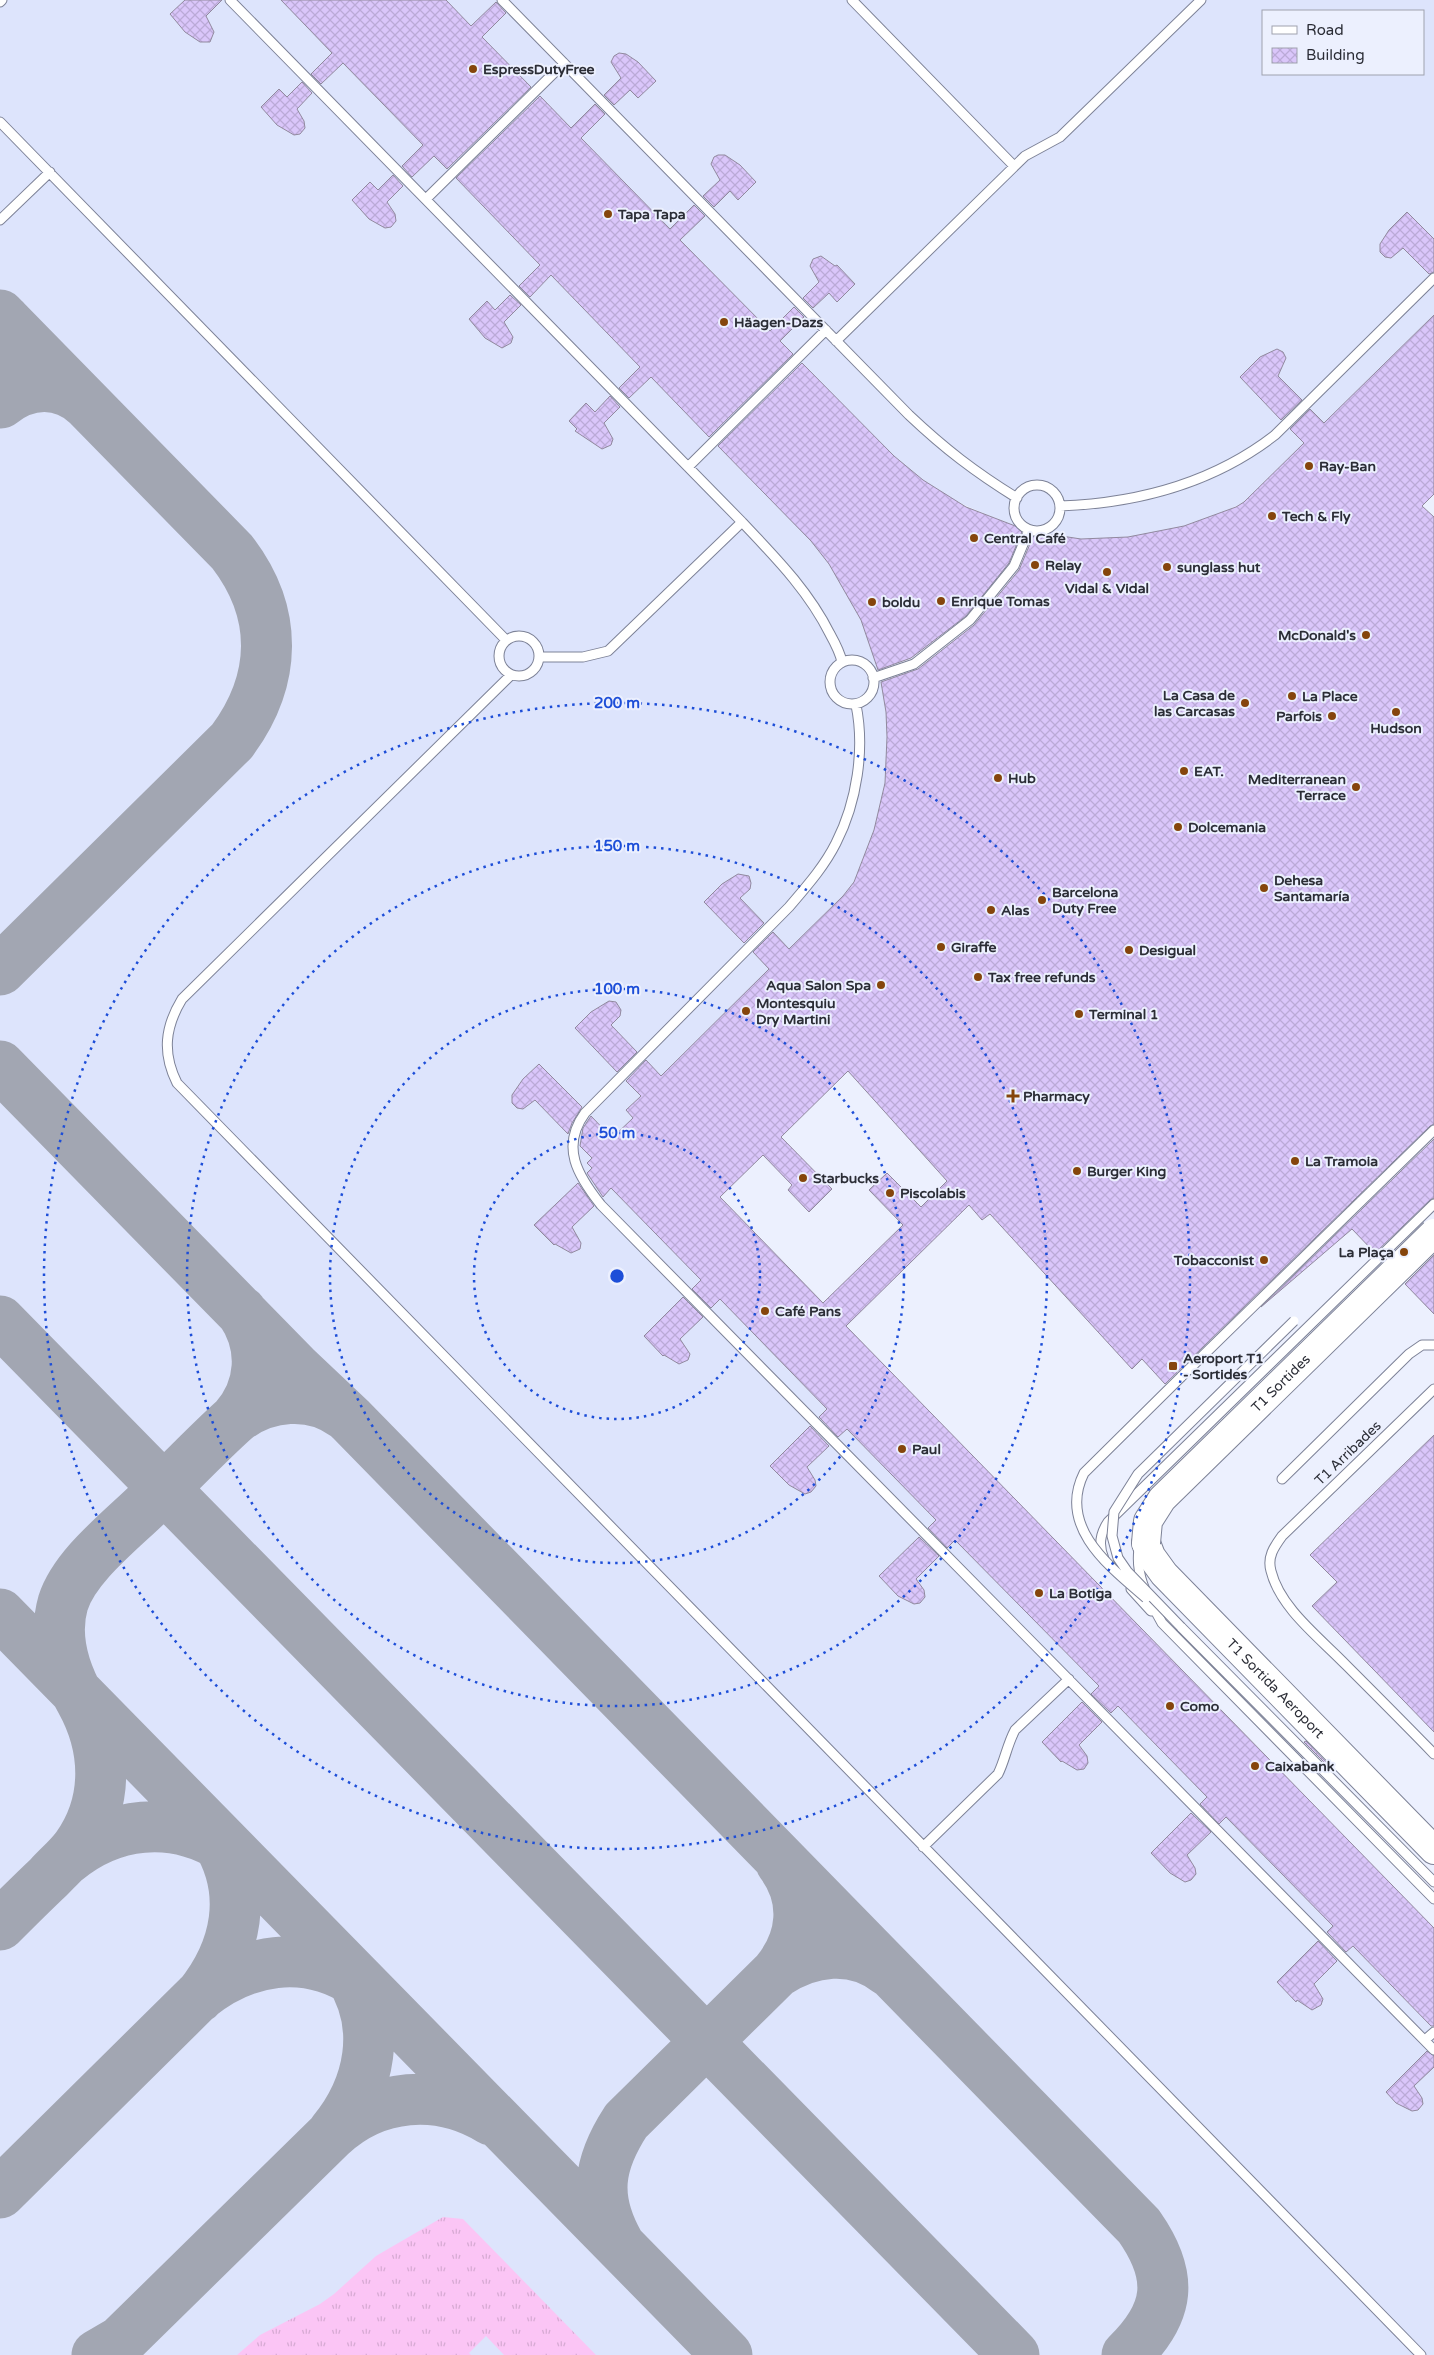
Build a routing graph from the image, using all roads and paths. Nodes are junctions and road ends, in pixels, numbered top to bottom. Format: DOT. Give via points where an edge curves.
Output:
graph roads {
  1 [pos="230,0"];
  2 [pos="502,0"];
  3 [pos="852,0"];
  4 [pos="1201,0"];
  5 [pos="564,63"];
  6 [pos="0,122"];
  7 [pos="1014,166"];
  8 [pos="50,172"];
  9 [pos="426,199"];
  10 [pos="0,220"];
  11 [pos="1434,278"];
  12 [pos="826,330"];
  13 [pos="836,341"];
  14 [pos="688,467"];
  15 [pos="1017,498"];
  16 [pos="1060,506"];
  17 [pos="742,522"];
  18 [pos="1029,530"];
  19 [pos="506,640"];
  20 [pos="540,657"];
  21 [pos="842,662"];
  22 [pos="511,676"];
  23 [pos="874,678"];
  24 [pos="856,704"];
  25 [pos="1434,1130"];
  26 [pos="1434,1204"];
  27 [pos="1434,1233"];
  28 [pos="1294,1321"];
  29 [pos="1434,1345"];
  30 [pos="1434,1389"];
  31 [pos="1282,1479"];
  32 [pos="1164,1514"];
  33 [pos="1146,1543"];
  34 [pos="1119,1569"];
  35 [pos="1162,1623"];
  36 [pos="1069,1679"];
  37 [pos="1434,1754"];
  38 [pos="923,1846"];
  39 [pos="1434,1850"];
  40 [pos="1434,1882"];
  41 [pos="1434,1899"];
  42 [pos="1434,2032"];
  43 [pos="1425,2040"];
  44 [pos="1434,2050"];
  45 [pos="1421,2355"];
  1 -- 9 [label="lane"];
  2 -- 5 [label="lane"];
  3 -- 7 [label="lane"];
  4 -- 7 [label="lane" via="1060,137 1031,152"];
  5 -- 9 [label="lane"];
  5 -- 12 [label="lane"];
  6 -- 8 [label="lane"];
  7 -- 13 [label="lane"];
  8 -- 10 [label="lane"];
  8 -- 19 [label="lane"];
  9 -- 14 [label="lane"];
  11 -- 16 [label="lane" via="1275,435 1253,452 1208,476 1168,490"];
  12 -- 13 [label="lane"];
  12 -- 14 [label="lane"];
  13 -- 15 [label="lane" via="946,450"];
  14 -- 17 [label="lane"];
  15 -- 16 [label="lane" via="1026,489 1041,486 1053,491"];
  15 -- 18 [label="lane" via="1015,511 1019,522"];
  16 -- 18 [label="lane" via="1056,521 1048,529"];
  17 -- 20 [label="lane" via="608,651 583,657"];
  17 -- 21 [label="lane" via="798,582 823,620"];
  18 -- 23 [label="lane" via="1014,566 970,620 914,664"];
  19 -- 20 [label="lane" via="518,635 526,637 537,646"];
  19 -- 22 [label="lane" via="498,658"];
  20 -- 22 [label="lane" via="530,674"];
  21 -- 23 [label="lane" via="858,661 867,666"];
  21 -- 24 [label="lane" via="831,673 831,691 842,702"];
  22 -- 38 [label="lane" via="182,999 166,1036 172,1074 190,1098"];
  23 -- 24 [label="lane" via="872,691 866,700"];
  24 -- 36 [label="lane" via="858,766 850,805 836,842 819,871 789,907 585,1112 574,1135 575,1164 601,1205"];
  25 -- 34 [label="lane, bridge" via="1084,1473 1076,1502 1080,1521 1091,1546"];
  26 -- 35 [label="lane" via="1108,1522 1101,1537 1104,1559"];
  27 -- 33 [label="main road, T1 Sortides, bridge" via="1162,1499 1148,1521"];
  28 -- 34 [label="lane, bridge" via="1138,1474 1114,1512 1114,1551"];
  29 -- 31 [label="lane" via="1422,1345 1409,1354"];
  30 -- 37 [label="lane, T1 Arribades" via="1282,1536 1270,1559 1270,1569 1294,1611"];
  32 -- 35 [label="lane" via="1145,1536 1138,1558 1142,1583"];
  33 -- 39 [label="main road, T1 Sortida Aeroport" via="1150,1556 1164,1574"];
  34 -- 40 [label="lane, bridge" via="1181,1627"];
  35 -- 41 [label="lane"];
  36 -- 38 [label="lane" via="1015,1730 998,1774"];
  36 -- 43 [label="lane"];
  38 -- 45 [label="lane"];
  42 -- 43 [label="lane"];
  43 -- 44 [label="lane"];
}
